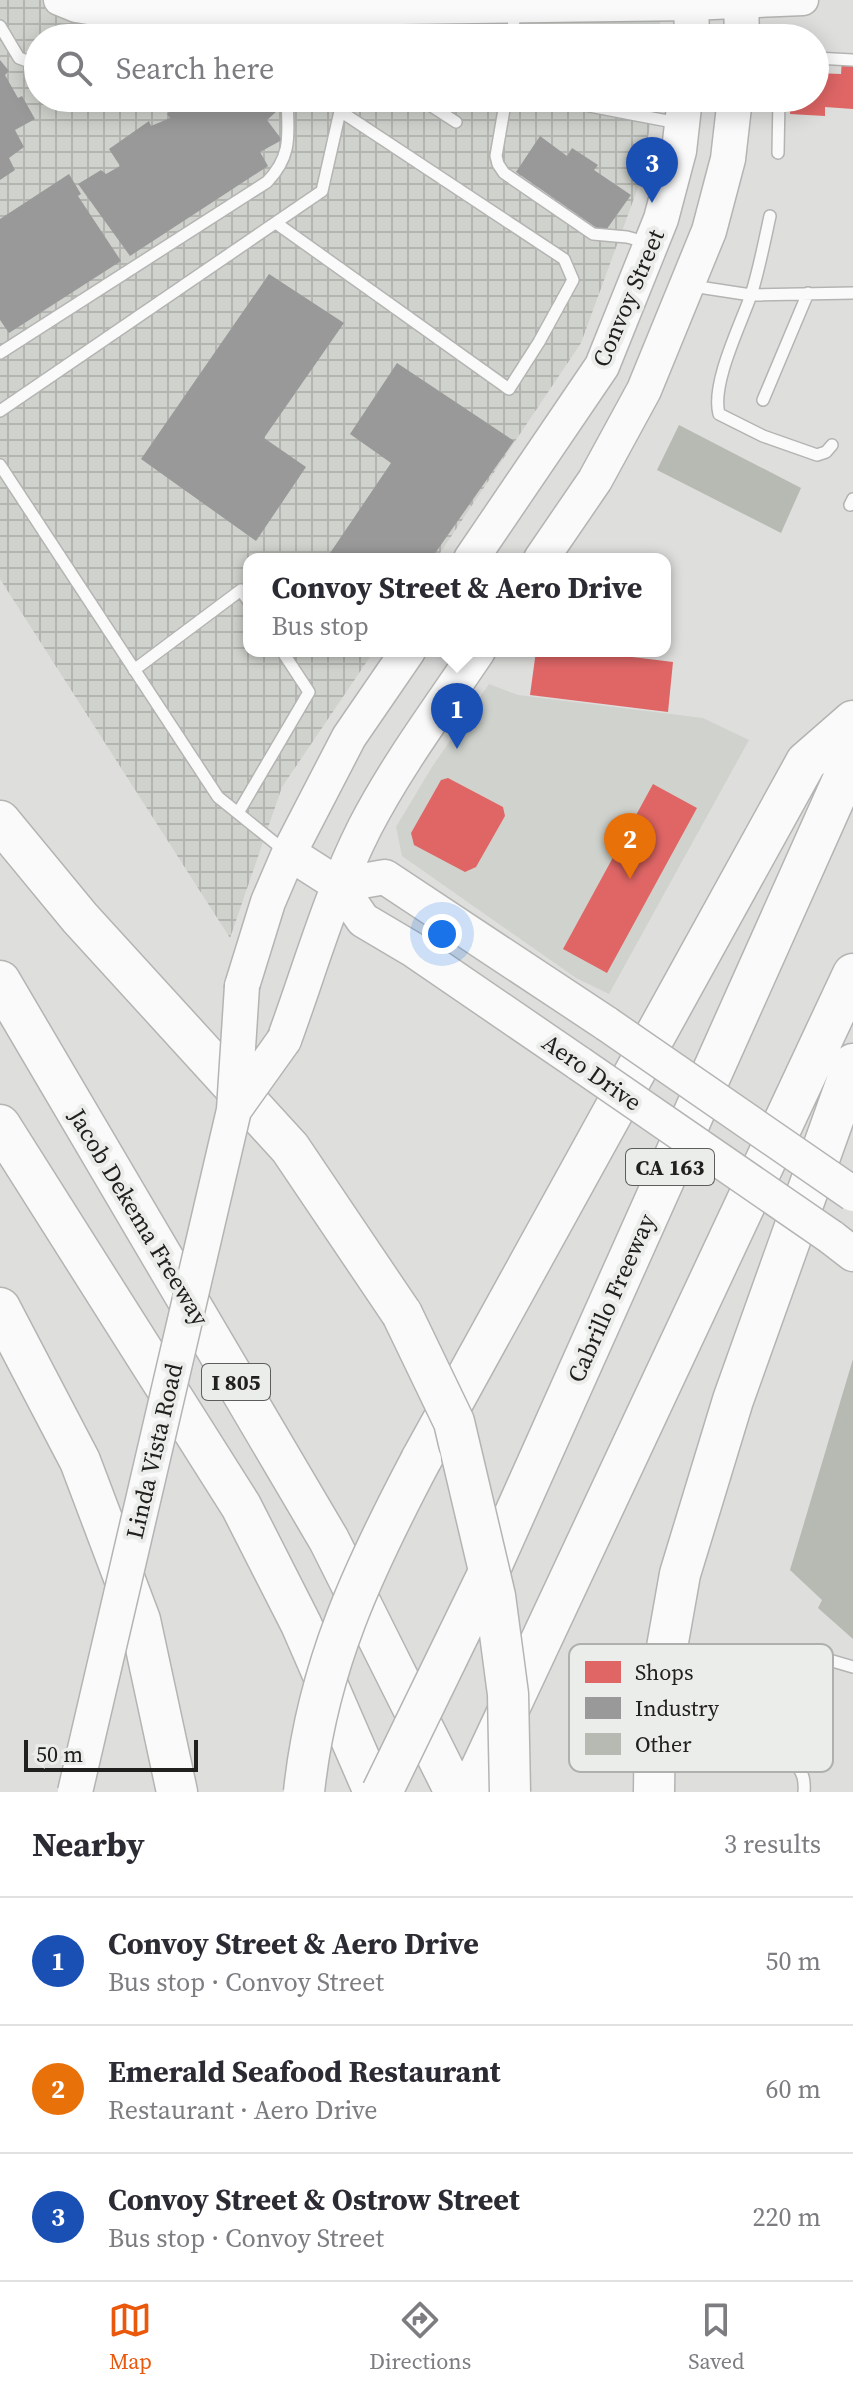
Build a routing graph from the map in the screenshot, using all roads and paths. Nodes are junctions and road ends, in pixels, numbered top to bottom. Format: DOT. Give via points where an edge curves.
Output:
graph roads {
  1 [pos="59,0"];
  2 [pos="803,0"];
  3 [pos="741,2"];
  4 [pos="515,8"];
  5 [pos="290,12"];
  6 [pos="691,14"];
  7 [pos="153,24"];
  8 [pos="179,24"];
  9 [pos="361,24"];
  10 [pos="513,24"];
  11 [pos="742,24"];
  12 [pos="0,26"];
  13 [pos="829,59"];
  14 [pos="24,60"];
  15 [pos="853,60"];
  16 [pos="287,112"];
  17 [pos="340,112"];
  18 [pos="342,112"];
  19 [pos="441,112"];
  20 [pos="504,112"];
  21 [pos="684,112"];
  22 [pos="733,112"];
  23 [pos="779,112"];
  24 [pos="456,122"];
  25 [pos="778,153"];
  26 [pos="770,216"];
  27 [pos="276,223"];
  28 [pos="651,244"];
  29 [pos="687,285"];
  30 [pos="808,293"];
  31 [pos="853,293"];
  32 [pos="751,295"];
  33 [pos="0,353"];
  34 [pos="763,400"];
  35 [pos="0,411"];
  36 [pos="832,445"];
  37 [pos="0,465"];
  38 [pos="475,553"];
  39 [pos="545,553"];
  40 [pos="243,593"];
  41 [pos="286,657"];
  42 [pos="404,657"];
  43 [pos="474,657"];
  44 [pos="134,670"];
  45 [pos="853,721"];
  46 [pos="853,757"];
  47 [pos="238,813"];
  48 [pos="0,821"];
  49 [pos="289,853"];
  50 [pos="339,885"];
  51 [pos="853,974"];
  52 [pos="0,981"];
  53 [pos="853,1064"];
  54 [pos="234,1110"];
  55 [pos="0,1125"];
  56 [pos="853,1194"];
  57 [pos="842,1246"];
  58 [pos="0,1308"];
  59 [pos="668,1644"];
  60 [pos="833,1661"];
  61 [pos="853,1667"];
  62 [pos="654,1772"];
  63 [pos="803,1772"];
  64 [pos="75,1792"];
  65 [pos="177,1792"];
  66 [pos="304,1792"];
  67 [pos="374,1792"];
  68 [pos="382,1792"];
  69 [pos="455,1792"];
  70 [pos="470,1792"];
  71 [pos="510,1792"];
  72 [pos="654,1792"];
  73 [pos="804,1792"];
  1 -- 7 [label="street"];
  2 -- 3 [label="street"];
  3 -- 6 [label="street"];
  3 -- 11 [label="main road"];
  4 -- 6 [label="street"];
  4 -- 9 [label="street"];
  4 -- 10 [label="lane"];
  5 -- 8 [label="street"];
  5 -- 9 [label="street"];
  12 -- 14 [label="lane"];
  13 -- 15 [label="lane"];
  16 -- 33 [label="lane" via="286,150 280,168 267,182"];
  17 -- 27 [label="lane" via="322,191"];
  18 -- 27 [label="lane" via="564,259 573,280 539,342 509,389"];
  19 -- 24 [label="lane"];
  20 -- 28 [label="lane" via="496,156 504,173 593,234"];
  21 -- 28 [label="main road, Convoy Street" via="679,151"];
  22 -- 29 [label="main road, Convoy Street" via="728,159 709,231"];
  23 -- 25 [label="lane"];
  26 -- 32 [label="lane"];
  27 -- 35 [label="lane"];
  28 -- 38 [label="main road, Convoy Street" via="602,366"];
  29 -- 32 [label="lane"];
  29 -- 39 [label="main road, Convoy Street" via="644,390 595,480"];
  30 -- 31 [label="lane"];
  30 -- 32 [label="lane"];
  30 -- 34 [label="lane"];
  32 -- 36 [label="lane" via="731,346 716,402 719,414 817,455"];
  37 -- 44 [label="lane"];
  40 -- 44 [label="lane"];
  41 -- 47 [label="lane" via="309,692"];
  42 -- 49 [label="main road" via="349,737"];
  43 -- 50 [label="main road" via="393,774"];
  44 -- 47 [label="lane" via="218,797"];
  45 -- 66 [label="highway, bridge" via="806,762 375,1547 336,1640 309,1745"];
  46 -- 68 [label="highway, Cabrillo Freeway / CA 163, bridge" via="487,1576"];
  47 -- 49 [label="lane"];
  48 -- 71 [label="highway, bridge" via="80,918 290,1148 402,1314 454,1422 495,1596 508,1694"];
  49 -- 50 [label="main road, Aero Drive"];
  49 -- 54 [label="main road, Linda Vista Road, bridge" via="242,986"];
  50 -- 54 [label="main road, Linda Vista Road, bridge" via="284,1040"];
  50 -- 56 [label="main road, Aero Drive, bridge" via="385,877"];
  50 -- 57 [label="main road, Aero Drive, bridge" via="363,920"];
  51 -- 70 [label="highway, CA 163, bridge"];
  52 -- 69 [label="highway, Jacob Dekema Freeway / I 805" via="329,1540"];
  53 -- 59 [label="highway" via="733,1400 684,1559"];
  54 -- 64 [label="main road, Linda Vista Road, bridge"];
  55 -- 67 [label="highway, I 805" via="241,1506 301,1624"];
  58 -- 65 [label="highway" via="80,1461 140,1620"];
  60 -- 61 [label="lane"];
  62 -- 72 [label="highway"];
  63 -- 73 [label="lane"];
}
